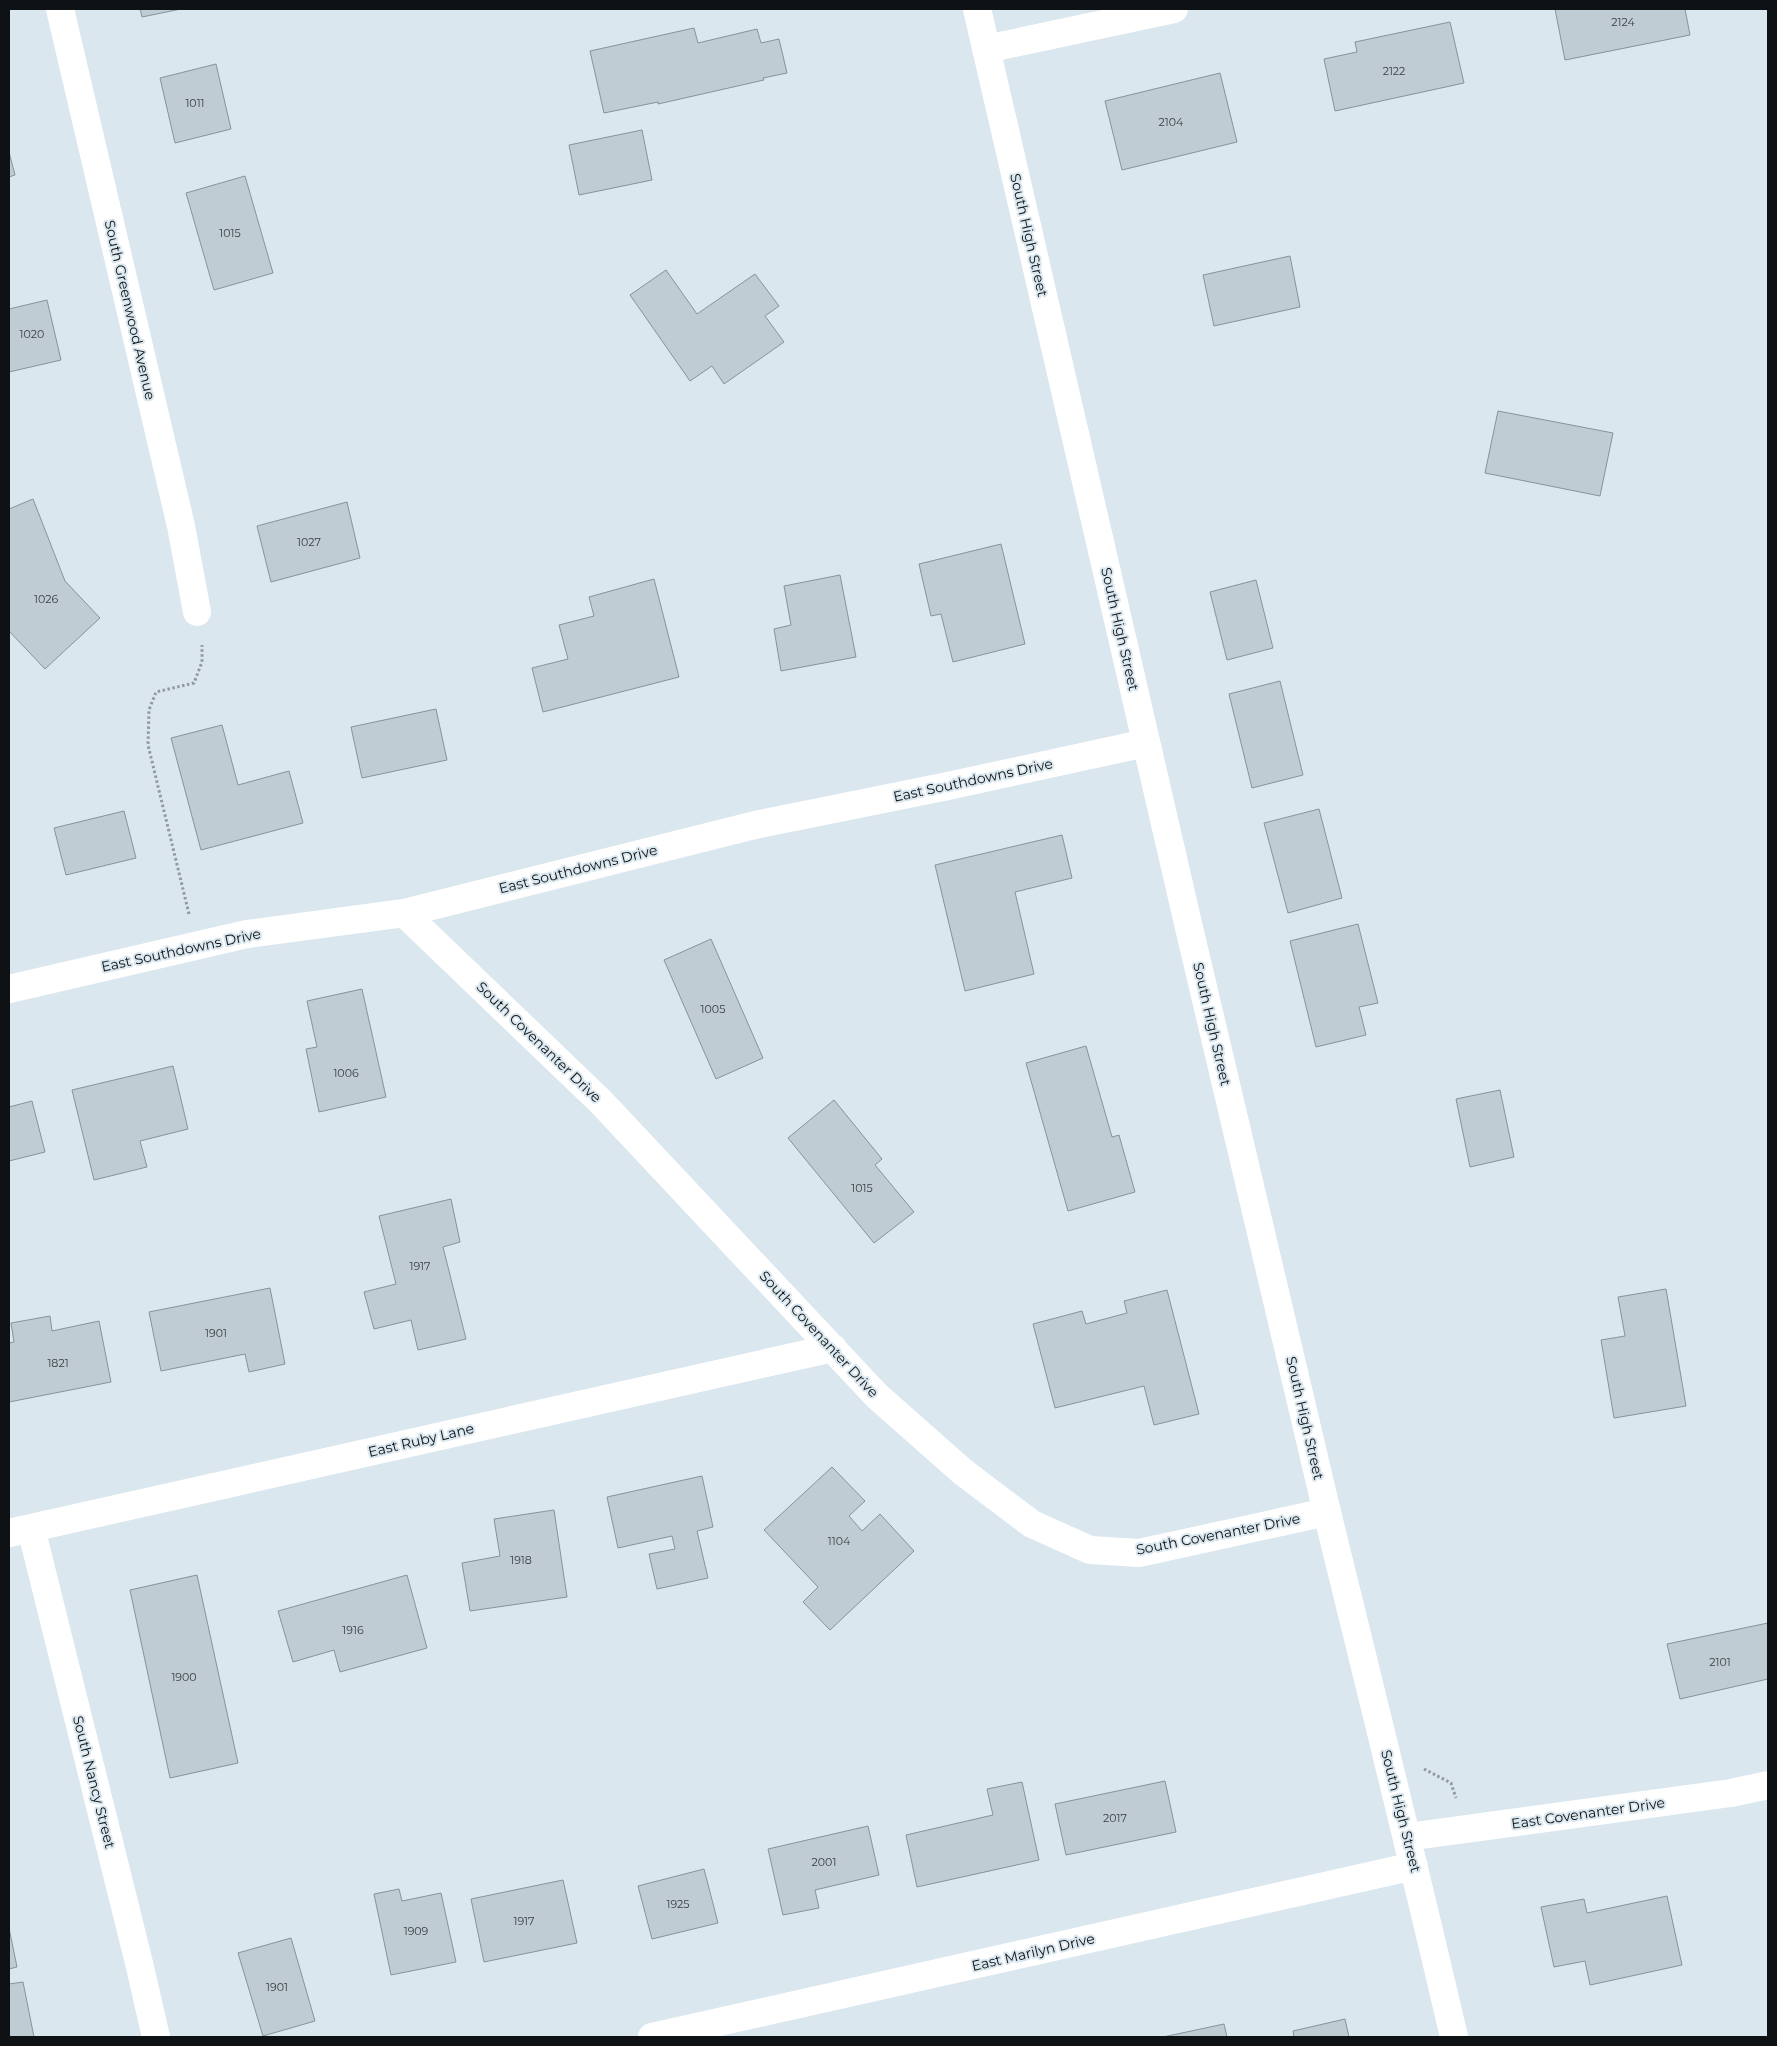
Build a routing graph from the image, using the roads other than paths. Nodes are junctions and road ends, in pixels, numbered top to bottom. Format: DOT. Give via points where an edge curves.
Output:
graph roads {
  1 [pos="60,9"];
  2 [pos="977,9"];
  3 [pos="1174,9"];
  4 [pos="986,49"];
  5 [pos="197,612"];
  6 [pos="1146,743"];
  7 [pos="404,913"];
  8 [pos="9,989"];
  9 [pos="833,1348"];
  10 [pos="1327,1512"];
  11 [pos="20,1531"];
  12 [pos="1768,1784"];
  13 [pos="1407,1837"];
  14 [pos="1414,1866"];
  15 [pos="156,2037"];
  16 [pos="652,2037"];
  17 [pos="1454,2037"];
  1 -- 5 [label="street, South Greenwood Avenue" via="181,526"];
  2 -- 4 [label="street, South High Street"];
  3 -- 4 [label="street"];
  4 -- 6 [label="street, South High Street"];
  6 -- 7 [label="street, East Southdowns Drive" via="755,825"];
  6 -- 10 [label="street, South High Street"];
  7 -- 8 [label="street, East Southdowns Drive" via="264,932"];
  7 -- 9 [label="street, South Covenanter Drive" via="601,1102"];
  9 -- 10 [label="street, South Covenanter Drive" via="877,1396 963,1472 1032,1524 1090,1550 1140,1552"];
  9 -- 11 [label="street, East Ruby Lane"];
  10 -- 13 [label="street, South High Street"];
  11 -- 15 [label="street, South Nancy Street" via="140,1967"];
  12 -- 13 [label="street, East Covenanter Drive" via="1731,1793"];
  13 -- 14 [label="street, South High Street"];
  14 -- 16 [label="street, East Marilyn Drive"];
  14 -- 17 [label="street, South High Street"];
}
